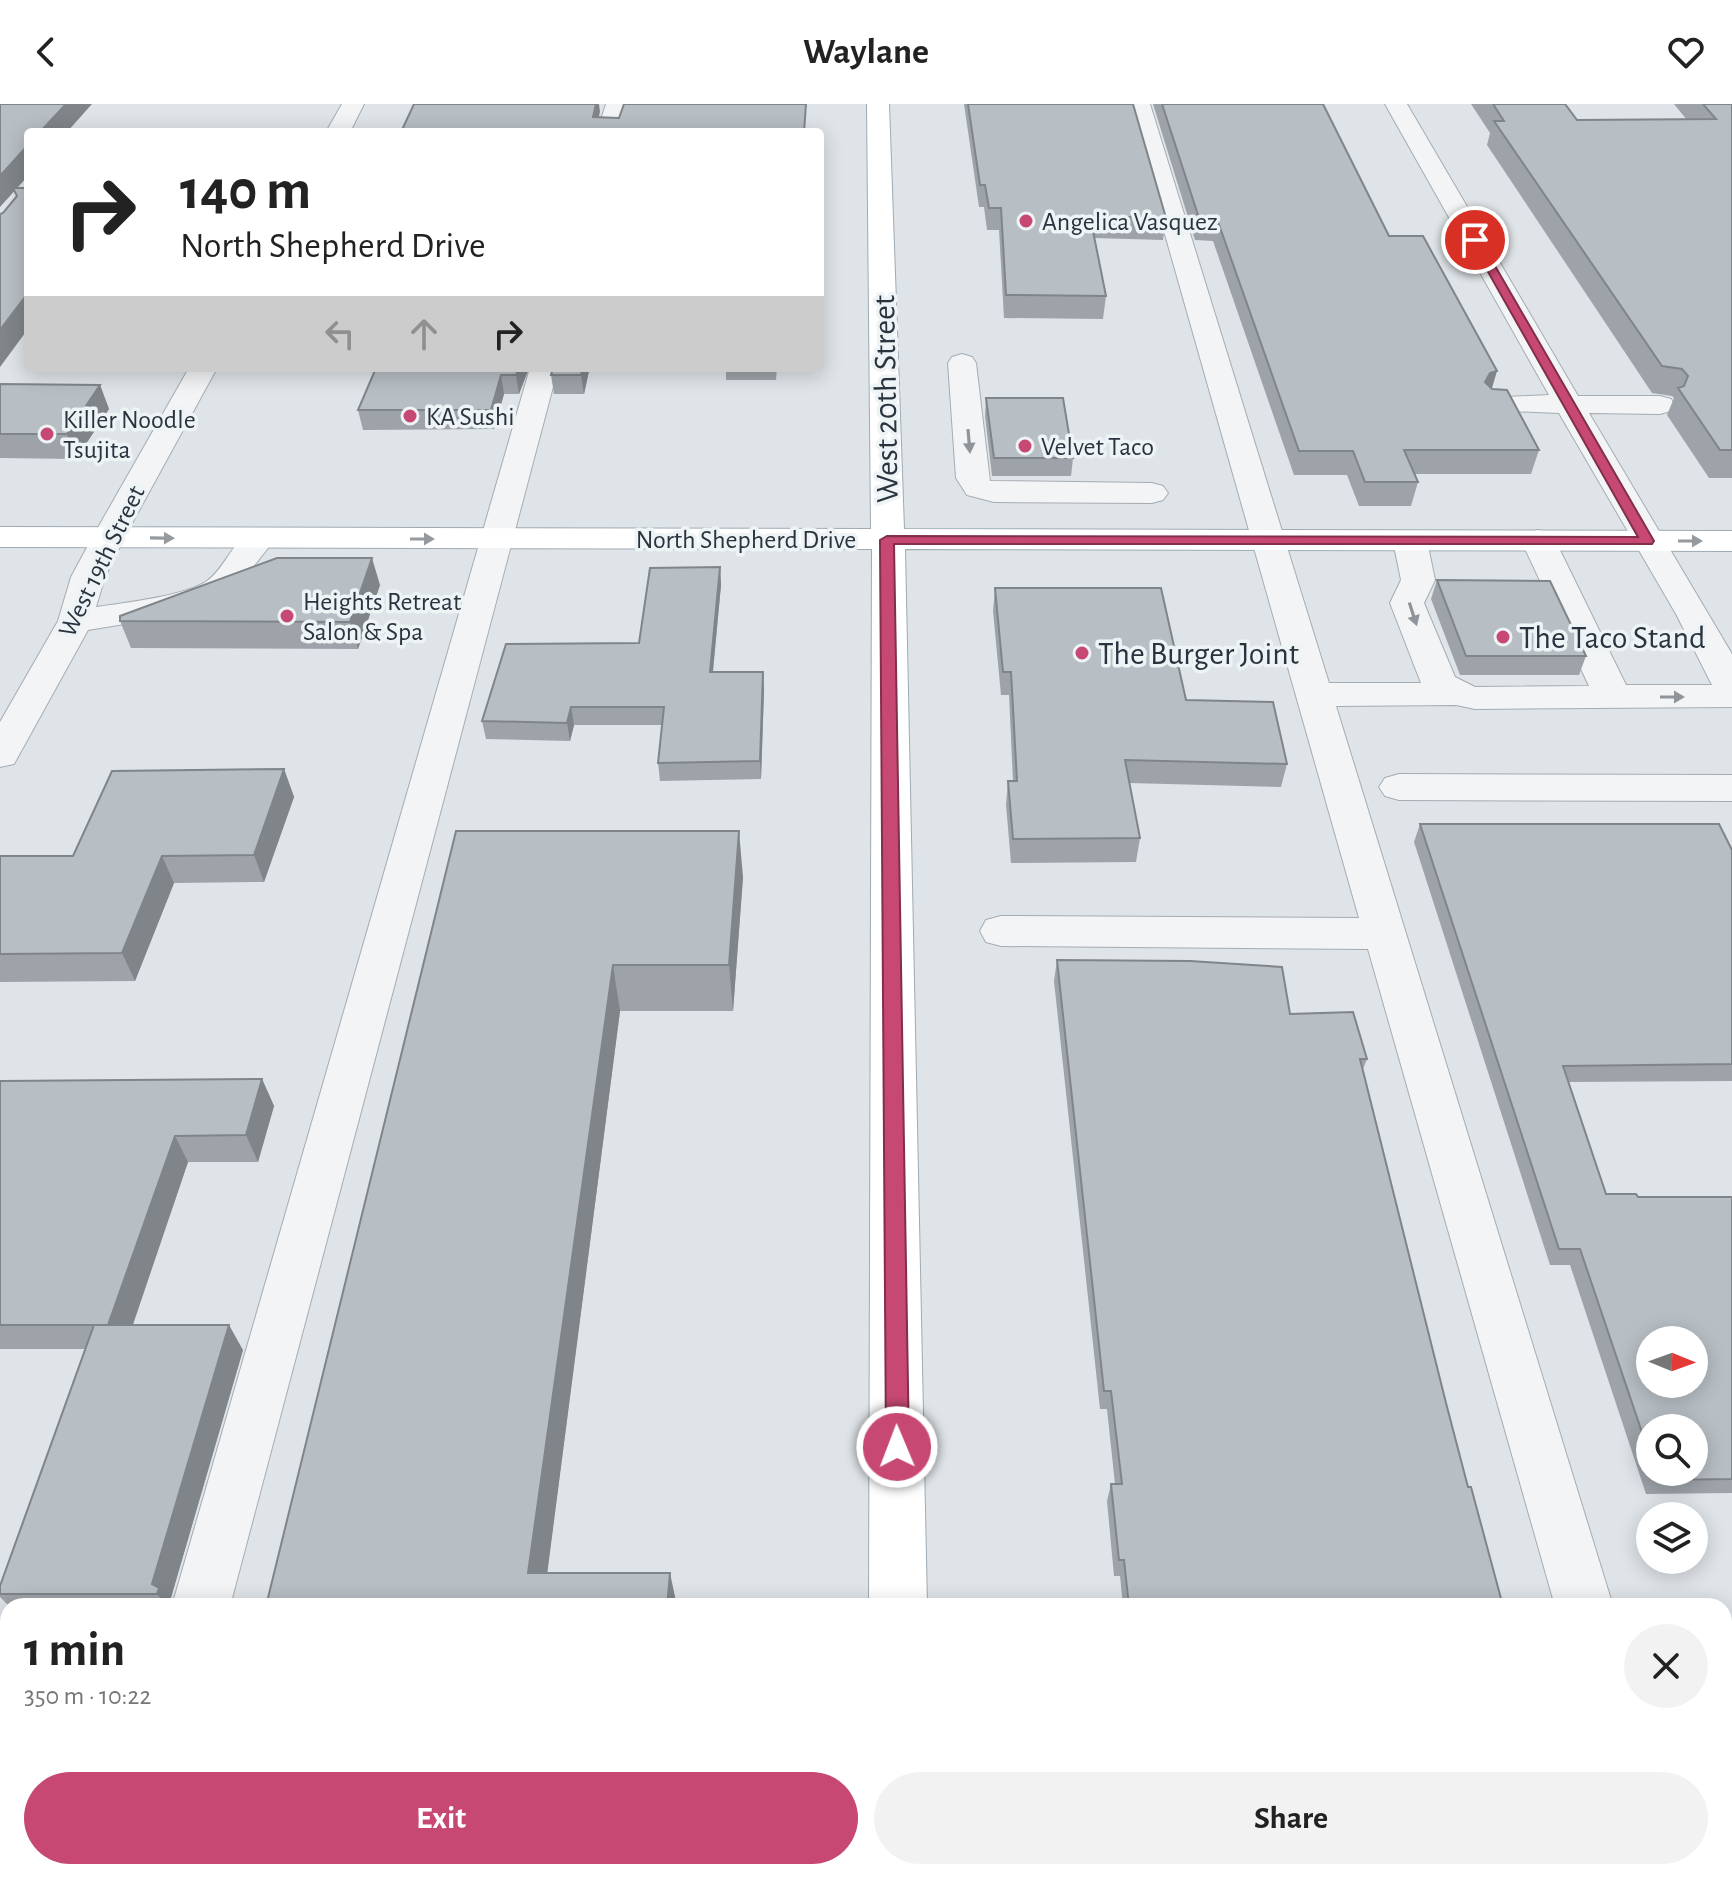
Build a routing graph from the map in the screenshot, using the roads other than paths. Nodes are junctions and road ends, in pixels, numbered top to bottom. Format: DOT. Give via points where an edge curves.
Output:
graph roads {
  1 [pos="353,104"];
  2 [pos="617,104"];
  3 [pos="878,104"];
  4 [pos="1139,104"];
  5 [pos="1396,104"];
  6 [pos="340,128"];
  7 [pos="610,128"];
  8 [pos="962,363"];
  9 [pos="201,372"];
  10 [pos="543,372"];
  11 [pos="1495,404"];
  12 [pos="1569,404"];
  13 [pos="1660,405"];
  14 [pos="1152,493"];
  15 [pos="0,537"];
  16 [pos="108,538"];
  17 [pos="260,538"];
  18 [pos="498,538"];
  19 [pos="887,540"];
  20 [pos="1538,540"];
  21 [pos="1269,541"];
  22 [pos="1410,541"];
  23 [pos="1647,541"];
  24 [pos="1732,541"];
  25 [pos="75,621"];
  26 [pos="1732,688"];
  27 [pos="1456,694"];
  28 [pos="1317,695"];
  29 [pos="1732,696"];
  30 [pos="1613,697"];
  31 [pos="0,755"];
  32 [pos="1399,787"];
  33 [pos="1732,788"];
  34 [pos="1001,931"];
  35 [pos="1387,934"];
  36 [pos="203,1598"];
  37 [pos="898,1598"];
  38 [pos="1582,1598"];
  1 -- 6 [label="street"];
  2 -- 7 [label="street"];
  3 -- 19 [label="main road, West 20th Street"];
  4 -- 21 [label="street"];
  5 -- 12 [label="street"];
  8 -- 14 [label="street, one-way" via="972,478 978,488"];
  9 -- 16 [label="street, West 19th Street"];
  10 -- 18 [label="street"];
  11 -- 12 [label="street"];
  12 -- 13 [label="street"];
  12 -- 23 [label="street"];
  15 -- 16 [label="main road, North Shepherd Drive"];
  16 -- 17 [label="main road, North Shepherd Drive, one-way"];
  16 -- 25 [label="street, West 19th Street" via="88,577"];
  17 -- 18 [label="main road, North Shepherd Drive, one-way"];
  17 -- 25 [label="street" via="219,588 161,608"];
  18 -- 19 [label="main road, North Shepherd Drive"];
  18 -- 36 [label="street"];
  19 -- 21 [label="main road, North Shepherd Drive"];
  19 -- 37 [label="main road, West 20th Street"];
  20 -- 22 [label="main road, North Shepherd Drive"];
  20 -- 23 [label="main road, North Shepherd Drive"];
  20 -- 30 [label="street"];
  21 -- 22 [label="main road, North Shepherd Drive"];
  21 -- 28 [label="street"];
  22 -- 27 [label="street, one-way" via="1418,580 1407,603 1439,683"];
  23 -- 24 [label="main road, North Shepherd Drive, one-way"];
  23 -- 26 [label="street"];
  25 -- 31 [label="street, West 19th Street"];
  27 -- 28 [label="street"];
  27 -- 30 [label="street"];
  28 -- 35 [label="street"];
  30 -- 29 [label="street, one-way"];
  32 -- 33 [label="street"];
  34 -- 35 [label="street"];
  35 -- 38 [label="street"];
}
